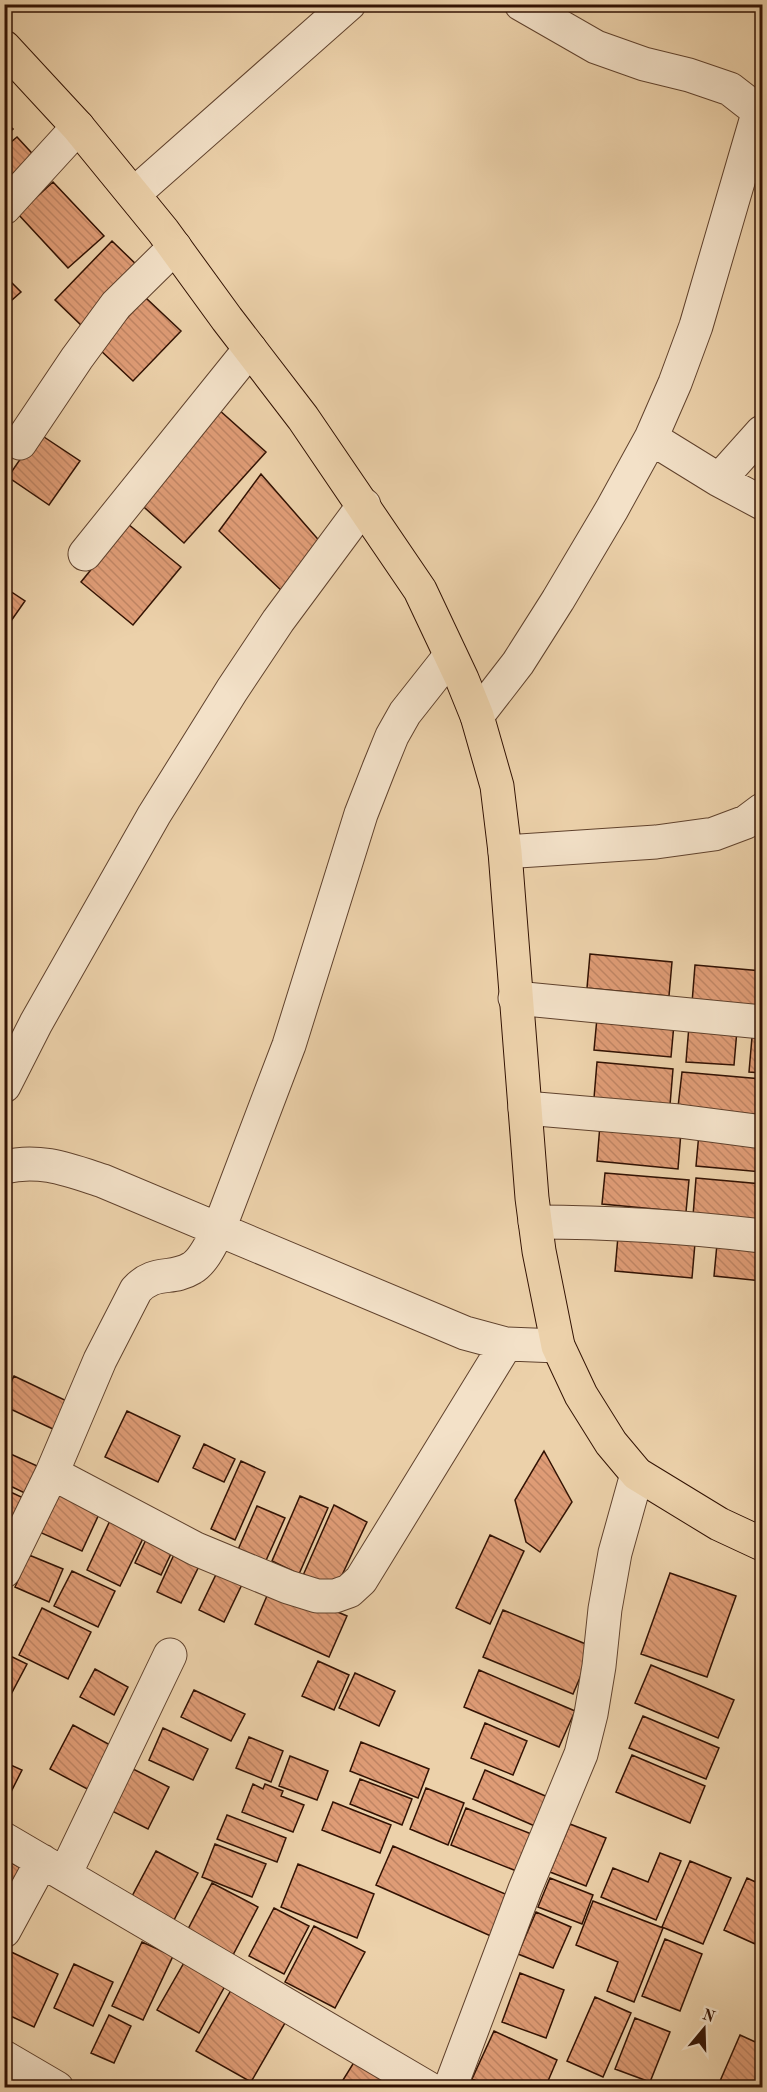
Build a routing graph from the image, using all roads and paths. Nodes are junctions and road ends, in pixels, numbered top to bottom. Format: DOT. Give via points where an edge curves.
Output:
graph roads {
  1 [pos="521,4"];
  2 [pos="329,10"];
  3 [pos="4,47"];
  4 [pos="761,109"];
  5 [pos="78,127"];
  6 [pos="134,194"];
  7 [pos="4,208"];
  8 [pos="175,247"];
  9 [pos="250,349"];
  10 [pos="762,432"];
  11 [pos="651,438"];
  12 [pos="20,443"];
  13 [pos="719,480"];
  14 [pos="762,503"];
  15 [pos="363,505"];
  16 [pos="85,554"];
  17 [pos="450,656"];
  18 [pos="477,716"];
  19 [pos="762,810"];
  20 [pos="505,852"];
  21 [pos="516,998"];
  22 [pos="762,1022"];
  23 [pos="4,1086"];
  24 [pos="525,1108"];
  25 [pos="762,1132"];
  26 [pos="4,1167"];
  27 [pos="535,1222"];
  28 [pos="219,1229"];
  29 [pos="762,1236"];
  30 [pos="506,1344"];
  31 [pos="558,1346"];
  32 [pos="52,1473"];
  33 [pos="637,1474"];
  34 [pos="762,1544"];
  35 [pos="4,1571"];
  36 [pos="170,1655"];
  37 [pos="4,1839"];
  38 [pos="54,1868"];
  39 [pos="4,1931"];
  40 [pos="4,2057"];
  41 [pos="57,2088"];
  42 [pos="428,2088"];
  43 [pos="450,2088"];
  1 -- 4 [label="street" via="596,47 730,89"];
  2 -- 6 [label="street"];
  3 -- 5 [label="main road"];
  4 -- 11 [label="street" via="696,326"];
  5 -- 6 [label="main road"];
  5 -- 7 [label="street"];
  6 -- 8 [label="main road"];
  8 -- 9 [label="main road"];
  8 -- 12 [label="street" via="116,304"];
  9 -- 15 [label="main road"];
  9 -- 16 [label="street"];
  10 -- 13 [label="street"];
  11 -- 13 [label="street"];
  11 -- 18 [label="street" via="535,636"];
  13 -- 14 [label="street"];
  15 -- 17 [label="main road" via="420,590"];
  15 -- 23 [label="street" via="278,621 154,815"];
  17 -- 18 [label="main road"];
  17 -- 28 [label="street" via="405,713 379,768 289,1045"];
  18 -- 20 [label="main road" via="497,786"];
  19 -- 20 [label="street" via="746,822 714,834"];
  20 -- 21 [label="main road"];
  21 -- 22 [label="street"];
  21 -- 24 [label="main road"];
  24 -- 25 [label="street"];
  24 -- 27 [label="main road"];
  26 -- 28 [label="street" via="22,1162 59,1166"];
  27 -- 29 [label="street" via="608,1222"];
  27 -- 31 [label="main road"];
  28 -- 30 [label="street" via="420,1315"];
  28 -- 32 [label="street" via="194,1268 144,1281 136,1290 100,1360"];
  30 -- 31 [label="street"];
  30 -- 32 [label="street" via="361,1580 349,1591 334,1596 317,1596 288,1587 196,1549"];
  31 -- 33 [label="main road" via="581,1395 611,1443"];
  32 -- 35 [label="street"];
  33 -- 34 [label="main road" via="719,1524"];
  33 -- 43 [label="street" via="615,1553 591,1714 581,1754"];
  36 -- 38 [label="street"];
  37 -- 38 [label="street"];
  38 -- 39 [label="street"];
  38 -- 42 [label="street"];
  40 -- 41 [label="street"];
}
